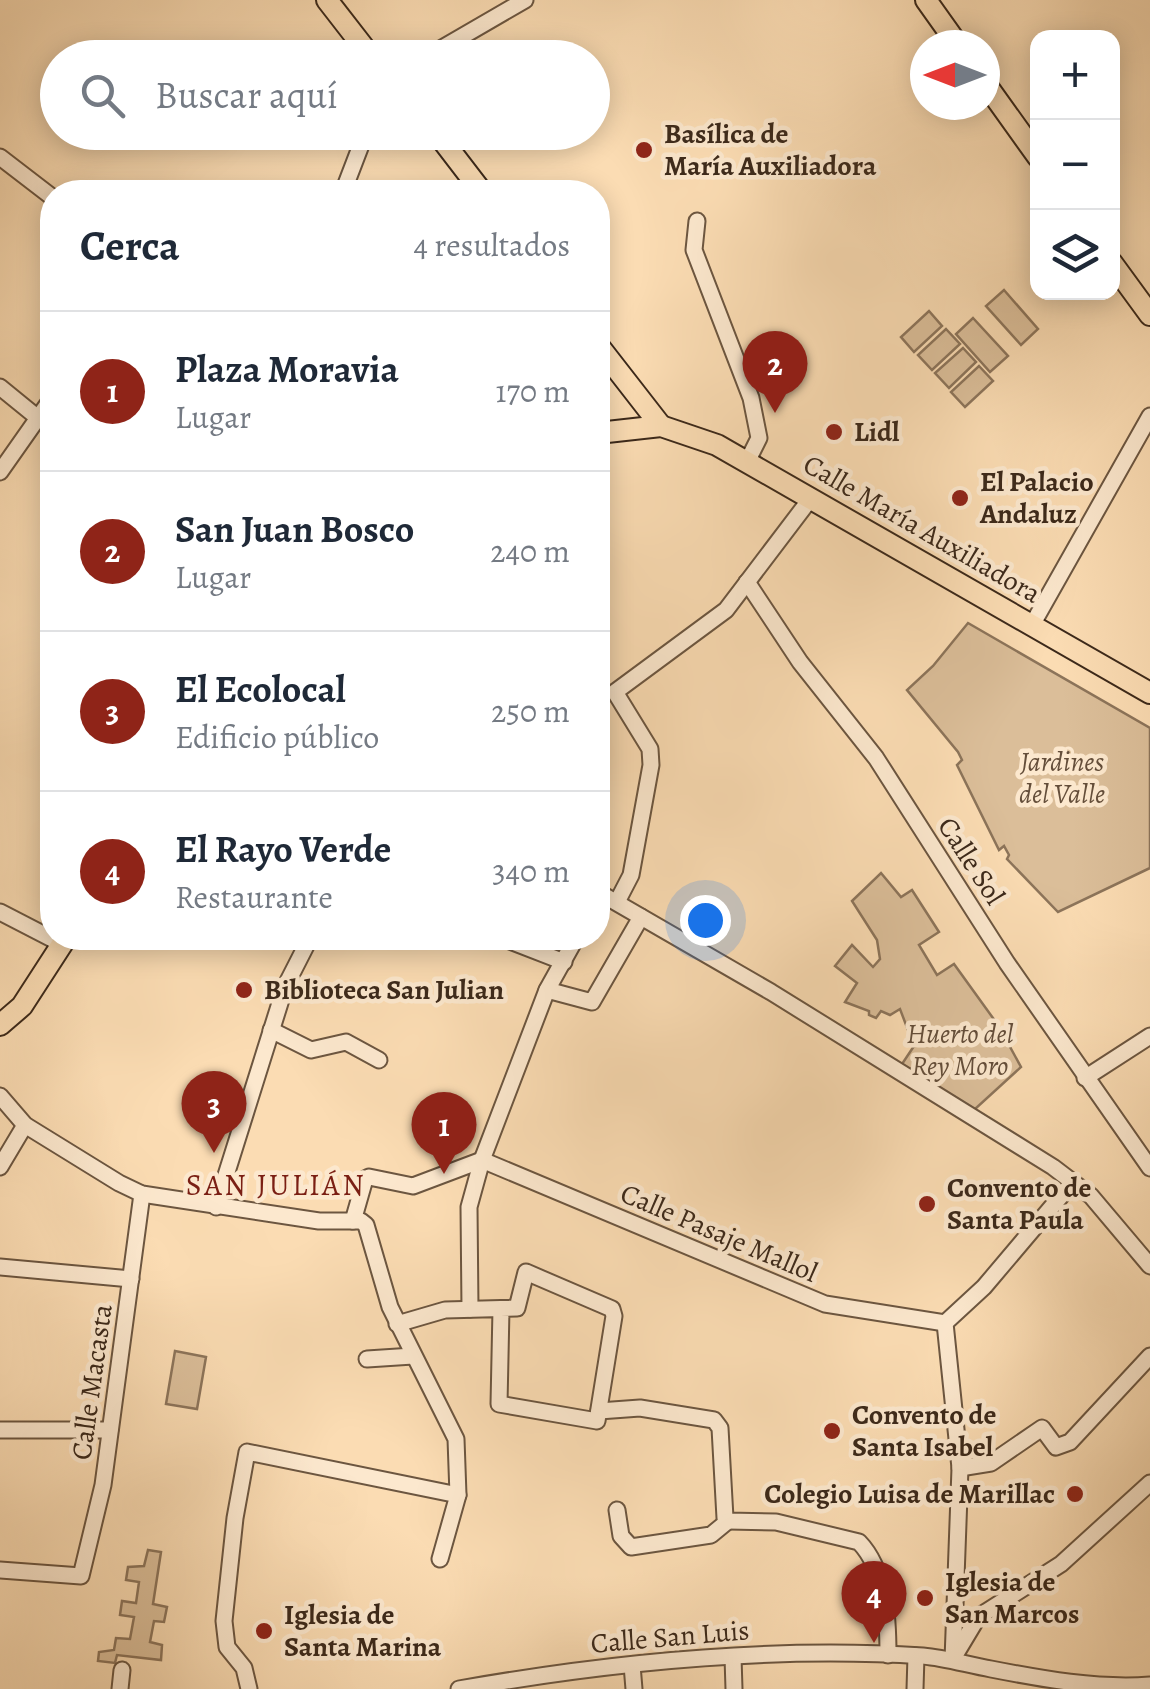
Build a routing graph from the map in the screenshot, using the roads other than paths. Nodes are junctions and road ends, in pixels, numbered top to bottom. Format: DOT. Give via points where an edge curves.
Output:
graph roads {
  1 [pos="327,0"];
  2 [pos="525,0"];
  3 [pos="926,0"];
  4 [pos="947,30"];
  5 [pos="358,40"];
  6 [pos="456,40"];
  7 [pos="1000,104"];
  8 [pos="1030,146"];
  9 [pos="359,150"];
  10 [pos="450,150"];
  11 [pos="0,157"];
  12 [pos="348,180"];
  13 [pos="473,180"];
  14 [pos="40,187"];
  15 [pos="698,221"];
  16 [pos="1120,273"];
  17 [pos="1150,315"];
  18 [pos="610,361"];
  19 [pos="0,387"];
  20 [pos="1150,416"];
  21 [pos="40,417"];
  22 [pos="655,419"];
  23 [pos="40,427"];
  24 [pos="610,431"];
  25 [pos="748,460"];
  26 [pos="0,472"];
  27 [pos="811,498"];
  28 [pos="748,582"];
  29 [pos="1032,625"];
  30 [pos="1148,686"];
  31 [pos="610,692"];
  32 [pos="610,698"];
  33 [pos="610,898"];
  34 [pos="617,902"];
  35 [pos="0,912"];
  36 [pos="642,917"];
  37 [pos="40,930"];
  38 [pos="58,950"];
  39 [pos="304,950"];
  40 [pos="533,950"];
  41 [pos="570,950"];
  42 [pos="564,962"];
  43 [pos="548,990"];
  44 [pos="0,1025"];
  45 [pos="271,1030"];
  46 [pos="1150,1036"];
  47 [pos="379,1060"];
  48 [pos="1085,1078"];
  49 [pos="0,1096"];
  50 [pos="25,1125"];
  51 [pos="482,1160"];
  52 [pos="0,1166"];
  53 [pos="1150,1168"];
  54 [pos="1072,1183"];
  55 [pos="142,1194"];
  56 [pos="216,1207"];
  57 [pos="353,1221"];
  58 [pos="1150,1266"];
  59 [pos="0,1267"];
  60 [pos="131,1278"];
  61 [pos="470,1308"];
  62 [pos="501,1309"];
  63 [pos="946,1323"];
  64 [pos="398,1324"];
  65 [pos="414,1356"];
  66 [pos="1150,1356"];
  67 [pos="367,1360"];
  68 [pos="599,1411"];
  69 [pos="0,1430"];
  70 [pos="110,1430"];
  71 [pos="960,1468"];
  72 [pos="1150,1483"];
  73 [pos="458,1495"];
  74 [pos="617,1510"];
  75 [pos="728,1521"];
  76 [pos="440,1560"];
  77 [pos="0,1570"];
  78 [pos="888,1655"];
  79 [pos="733,1656"];
  80 [pos="916,1656"];
  81 [pos="958,1662"];
  82 [pos="632,1664"];
  83 [pos="122,1670"];
  84 [pos="1150,1684"];
  85 [pos="120,1689"];
  86 [pos="249,1689"];
  87 [pos="459,1689"];
  88 [pos="634,1689"];
  89 [pos="734,1689"];
  90 [pos="915,1689"];
  1 -- 5 [label="main road"];
  2 -- 6 [label="street"];
  3 -- 4 [label="main road"];
  7 -- 8 [label="main road"];
  9 -- 12 [label="street"];
  10 -- 13 [label="main road"];
  11 -- 14 [label="street"];
  15 -- 25 [label="street" via="694,250 751,398 759,438"];
  16 -- 17 [label="main road"];
  18 -- 22 [label="main road"];
  19 -- 21 [label="street"];
  20 -- 29 [label="street"];
  22 -- 24 [label="main road"];
  22 -- 25 [label="main road, Calle María Auxiliadora"];
  23 -- 26 [label="street"];
  25 -- 27 [label="main road, Calle María Auxiliadora"];
  27 -- 28 [label="street"];
  27 -- 29 [label="main road, Calle María Auxiliadora"];
  28 -- 31 [label="street" via="726,610"];
  28 -- 48 [label="street, Calle Sol" via="876,758"];
  29 -- 30 [label="main road, Calle María Auxiliadora"];
  32 -- 34 [label="street" via="650,750 651,765 632,876"];
  33 -- 34 [label="street"];
  34 -- 36 [label="street"];
  35 -- 37 [label="street"];
  36 -- 43 [label="street" via="592,1002"];
  36 -- 54 [label="street"];
  38 -- 44 [label="main road" via="22,1006"];
  39 -- 45 [label="street"];
  40 -- 42 [label="street"];
  41 -- 42 [label="street"];
  42 -- 43 [label="street"];
  43 -- 51 [label="street"];
  45 -- 47 [label="street" via="311,1050 346,1042"];
  45 -- 56 [label="street"];
  46 -- 48 [label="street"];
  48 -- 53 [label="street, Calle Sol"];
  49 -- 50 [label="street"];
  50 -- 52 [label="street"];
  50 -- 55 [label="street"];
  51 -- 57 [label="street" via="413,1186 365,1180"];
  51 -- 61 [label="street" via="469,1208"];
  51 -- 63 [label="street, Calle Pasaje Mallol" via="825,1304"];
  54 -- 58 [label="street" via="1116,1222"];
  54 -- 63 [label="street"];
  55 -- 56 [label="street"];
  55 -- 60 [label="street, Calle Macasta"];
  56 -- 57 [label="street"];
  57 -- 64 [label="street" via="366,1224"];
  59 -- 60 [label="street"];
  60 -- 70 [label="street, Calle Macasta"];
  61 -- 62 [label="street"];
  61 -- 64 [label="street"];
  62 -- 68 [label="street" via="499,1404 595,1422"];
  62 -- 68 [label="street" via="520,1306 526,1272 612,1309"];
  63 -- 71 [label="street"];
  64 -- 65 [label="street"];
  65 -- 67 [label="street"];
  65 -- 73 [label="street" via="456,1439"];
  66 -- 71 [label="street" via="1070,1442 1056,1447 1042,1428 991,1463"];
  68 -- 75 [label="street" via="640,1408 714,1420"];
  69 -- 70 [label="street"];
  70 -- 77 [label="street, Calle Macasta" via="81,1576"];
  71 -- 81 [label="street"];
  72 -- 81 [label="street" via="1061,1564 978,1617"];
  73 -- 76 [label="street"];
  73 -- 86 [label="street" via="247,1452 224,1621 226,1647 244,1668"];
  74 -- 75 [label="street" via="621,1536 630,1546 711,1535"];
  75 -- 78 [label="street" via="776,1522 859,1542 882,1589"];
  78 -- 79 [label="street, Calle San Luis"];
  78 -- 80 [label="street, Calle San Luis"];
  79 -- 82 [label="street, Calle San Luis"];
  79 -- 89 [label="street"];
  80 -- 81 [label="street, Calle San Luis"];
  80 -- 90 [label="street"];
  81 -- 84 [label="street, Calle San Luis" via="1111,1686"];
  82 -- 87 [label="street, Calle San Luis"];
  82 -- 88 [label="street"];
  83 -- 85 [label="street"];
}
